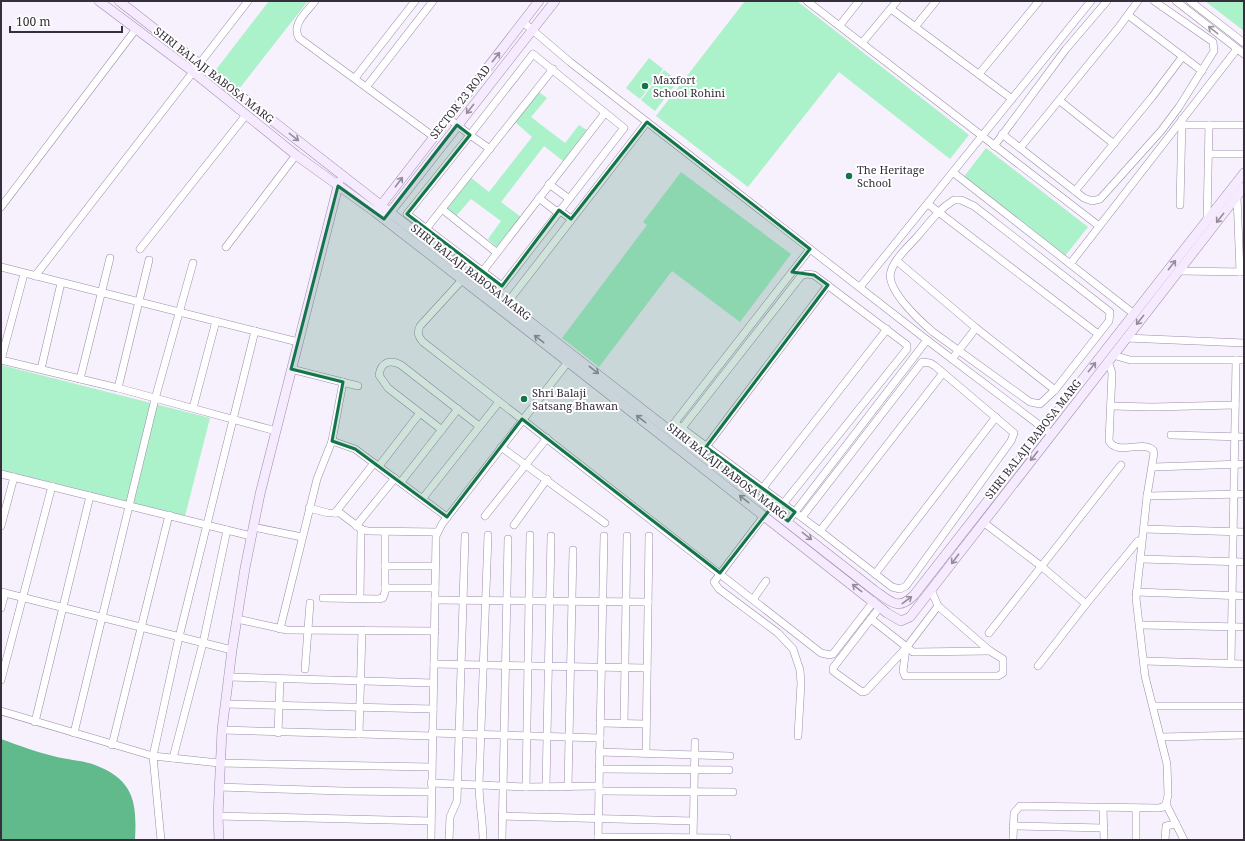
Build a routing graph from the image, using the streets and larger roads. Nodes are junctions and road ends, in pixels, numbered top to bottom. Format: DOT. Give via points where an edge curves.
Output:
graph roads {
  1 [pos="99,1"];
  2 [pos="119,1"];
  3 [pos="248,1"];
  4 [pos="315,1"];
  5 [pos="415,1"];
  6 [pos="420,1"];
  7 [pos="433,1"];
  8 [pos="539,1"];
  9 [pos="555,1"];
  10 [pos="807,1"];
  11 [pos="897,1"];
  12 [pos="936,1"];
  13 [pos="1039,1"];
  14 [pos="1107,1"];
  15 [pos="1138,1"];
  16 [pos="1154,1"];
  17 [pos="1176,1"];
  18 [pos="1190,1"];
  19 [pos="856,2"];
  20 [pos="1090,2"];
  21 [pos="428,7"];
  22 [pos="891,9"];
  23 [pos="1128,15"];
  24 [pos="523,22"];
  25 [pos="840,25"];
  26 [pos="915,27"];
  27 [pos="136,29"];
  28 [pos="532,30"];
  29 [pos="1244,42"];
  30 [pos="862,44"];
  31 [pos="1237,49"];
  32 [pos="1244,54"];
  33 [pos="1183,56"];
  34 [pos="199,64"];
  35 [pos="553,69"];
  36 [pos="1202,71"];
  37 [pos="192,72"];
  38 [pos="979,74"];
  39 [pos="355,78"];
  40 [pos="367,86"];
  41 [pos="1012,99"];
  42 [pos="1060,101"];
  43 [pos="604,113"];
  44 [pos="246,115"];
  45 [pos="448,118"];
  46 [pos="647,122"];
  47 [pos="1182,122"];
  48 [pos="1209,125"];
  49 [pos="1244,125"];
  50 [pos="457,126"];
  51 [pos="1002,134"];
  52 [pos="470,135"];
  53 [pos="982,136"];
  54 [pos="434,137"];
  55 [pos="1114,144"];
  56 [pos="994,146"];
  57 [pos="1020,148"];
  58 [pos="490,149"];
  59 [pos="1209,154"];
  60 [pos="1244,154"];
  61 [pos="296,155"];
  62 [pos="340,172"];
  63 [pos="954,173"];
  64 [pos="1244,173"];
  65 [pos="549,184"];
  66 [pos="338,186"];
  67 [pos="1075,191"];
  68 [pos="1241,192"];
  69 [pos="539,198"];
  70 [pos="568,198"];
  71 [pos="928,204"];
  72 [pos="382,205"];
  73 [pos="1180,205"];
  74 [pos="1,207"];
  75 [pos="442,209"];
  76 [pos="390,211"];
  77 [pos="558,211"];
  78 [pos="375,212"];
  79 [pos="938,212"];
  80 [pos="384,219"];
  81 [pos="571,219"];
  82 [pos="1207,220"];
  83 [pos="1241,220"];
  84 [pos="1099,226"];
  85 [pos="426,229"];
  86 [pos="226,248"];
  87 [pos="140,249"];
  88 [pos="810,249"];
  89 [pos="496,252"];
  90 [pos="1242,255"];
  91 [pos="110,258"];
  92 [pos="149,260"];
  93 [pos="896,261"];
  94 [pos="193,263"];
  95 [pos="1070,264"];
  96 [pos="1,267"];
  97 [pos="483,271"];
  98 [pos="1179,271"];
  99 [pos="1242,272"];
  100 [pos="24,274"];
  101 [pos="35,276"];
  102 [pos="462,280"];
  103 [pos="61,283"];
  104 [pos="828,285"];
  105 [pos="860,287"];
  106 [pos="101,293"];
  107 [pos="140,302"];
  108 [pos="508,303"];
  109 [pos="502,310"];
  110 [pos="178,312"];
  111 [pos="1134,314"];
  112 [pos="216,321"];
  113 [pos="976,328"];
  114 [pos="887,329"];
  115 [pos="255,331"];
  116 [pos="1098,334"];
  117 [pos="1126,338"];
  118 [pos="927,340"];
  119 [pos="298,342"];
  120 [pos="1244,343"];
  121 [pos="959,350"];
  122 [pos="571,358"];
  123 [pos="1110,358"];
  124 [pos="952,359"];
  125 [pos="1236,360"];
  126 [pos="1244,360"];
  127 [pos="41,369"];
  128 [pos="291,370"];
  129 [pos="943,373"];
  130 [pos="80,379"];
  131 [pos="343,382"];
  132 [pos="358,386"];
  133 [pos="1235,387"];
  134 [pos="1244,387"];
  135 [pos="118,388"];
  136 [pos="1055,390"];
  137 [pos="155,399"];
  138 [pos="499,402"];
  139 [pos="1111,406"];
  140 [pos="193,408"];
  141 [pos="1235,408"];
  142 [pos="458,409"];
  143 [pos="1244,412"];
  144 [pos="420,413"];
  145 [pos="996,417"];
  146 [pos="522,419"];
  147 [pos="234,420"];
  148 [pos="479,426"];
  149 [pos="672,426"];
  150 [pos="682,428"];
  151 [pos="1043,428"];
  152 [pos="442,430"];
  153 [pos="276,431"];
  154 [pos="1052,434"];
  155 [pos="1171,435"];
  156 [pos="1235,437"];
  157 [pos="1244,437"];
  158 [pos="547,438"];
  159 [pos="332,441"];
  160 [pos="502,447"];
  161 [pos="706,447"];
  162 [pos="377,464"];
  163 [pos="525,464"];
  164 [pos="1234,464"];
  165 [pos="1244,464"];
  166 [pos="1121,465"];
  167 [pos="1153,467"];
  168 [pos="1,474"];
  169 [pos="14,477"];
  170 [pos="547,479"];
  171 [pos="398,480"];
  172 [pos="52,486"];
  173 [pos="762,488"];
  174 [pos="1234,494"];
  175 [pos="1244,494"];
  176 [pos="90,496"];
  177 [pos="1147,496"];
  178 [pos="423,498"];
  179 [pos="783,504"];
  180 [pos="129,506"];
  181 [pos="309,508"];
  182 [pos="795,512"];
  183 [pos="335,513"];
  184 [pos="169,515"];
  185 [pos="485,516"];
  186 [pos="764,516"];
  187 [pos="447,517"];
  188 [pos="802,517"];
  189 [pos="788,521"];
  190 [pos="983,522"];
  191 [pos="605,523"];
  192 [pos="514,524"];
  193 [pos="207,525"];
  194 [pos="1,526"];
  195 [pos="253,527"];
  196 [pos="359,528"];
  197 [pos="1144,529"];
  198 [pos="227,530"];
  199 [pos="820,531"];
  200 [pos="385,532"];
  201 [pos="437,532"];
  202 [pos="1233,532"];
  203 [pos="1244,532"];
  204 [pos="488,535"];
  205 [pos="530,535"];
  206 [pos="251,536"];
  207 [pos="465,536"];
  208 [pos="551,536"];
  209 [pos="604,536"];
  210 [pos="627,536"];
  211 [pos="650,536"];
  212 [pos="302,537"];
  213 [pos="508,539"];
  214 [pos="1138,541"];
  215 [pos="573,550"];
  216 [pos="1141,559"];
  217 [pos="1232,561"];
  218 [pos="1244,562"];
  219 [pos="385,566"];
  220 [pos="435,566"];
  221 [pos="1041,566"];
  222 [pos="720,572"];
  223 [pos="875,574"];
  224 [pos="766,581"];
  225 [pos="385,588"];
  226 [pos="435,588"];
  227 [pos="931,590"];
  228 [pos="3,592"];
  229 [pos="1136,592"];
  230 [pos="1231,595"];
  231 [pos="1244,596"];
  232 [pos="23,597"];
  233 [pos="324,598"];
  234 [pos="360,598"];
  235 [pos="754,598"];
  236 [pos="435,600"];
  237 [pos="463,600"];
  238 [pos="485,600"];
  239 [pos="507,600"];
  240 [pos="529,601"];
  241 [pos="550,601"];
  242 [pos="572,601"];
  243 [pos="602,601"];
  244 [pos="626,602"];
  245 [pos="648,602"];
  246 [pos="310,603"];
  247 [pos="877,604"];
  248 [pos="1086,604"];
  249 [pos="938,606"];
  250 [pos="1,608"];
  251 [pos="63,608"];
  252 [pos="102,618"];
  253 [pos="237,619"];
  254 [pos="871,619"];
  255 [pos="1140,625"];
  256 [pos="1230,626"];
  257 [pos="1244,627"];
  258 [pos="141,628"];
  259 [pos="280,629"];
  260 [pos="307,630"];
  261 [pos="362,630"];
  262 [pos="435,631"];
  263 [pos="989,634"];
  264 [pos="179,637"];
  265 [pos="203,643"];
  266 [pos="906,648"];
  267 [pos="232,650"];
  268 [pos="990,651"];
  269 [pos="1144,661"];
  270 [pos="434,664"];
  271 [pos="461,664"];
  272 [pos="483,664"];
  273 [pos="505,664"];
  274 [pos="1231,664"];
  275 [pos="1244,664"];
  276 [pos="528,665"];
  277 [pos="549,666"];
  278 [pos="570,666"];
  279 [pos="1038,666"];
  280 [pos="601,667"];
  281 [pos="625,667"];
  282 [pos="647,668"];
  283 [pos="306,669"];
  284 [pos="228,677"];
  285 [pos="280,679"];
  286 [pos="1,680"];
  287 [pos="360,682"];
  288 [pos="434,683"];
  289 [pos="225,704"];
  290 [pos="279,705"];
  291 [pos="1153,706"];
  292 [pos="1244,706"];
  293 [pos="360,707"];
  294 [pos="433,709"];
  295 [pos="1,711"];
  296 [pos="35,722"];
  297 [pos="600,723"];
  298 [pos="624,724"];
  299 [pos="646,724"];
  300 [pos="222,730"];
  301 [pos="278,732"];
  302 [pos="74,733"];
  303 [pos="359,734"];
  304 [pos="432,734"];
  305 [pos="459,734"];
  306 [pos="481,734"];
  307 [pos="504,735"];
  308 [pos="1244,735"];
  309 [pos="527,736"];
  310 [pos="548,736"];
  311 [pos="798,736"];
  312 [pos="569,737"];
  313 [pos="1161,737"];
  314 [pos="600,738"];
  315 [pos="695,742"];
  316 [pos="112,745"];
  317 [pos="600,752"];
  318 [pos="646,754"];
  319 [pos="695,755"];
  320 [pos="152,756"];
  321 [pos="730,756"];
  322 [pos="173,758"];
  323 [pos="219,763"];
  324 [pos="432,767"];
  325 [pos="599,769"];
  326 [pos="694,770"];
  327 [pos="729,770"];
  328 [pos="431,783"];
  329 [pos="457,784"];
  330 [pos="479,784"];
  331 [pos="503,785"];
  332 [pos="219,787"];
  333 [pos="526,787"];
  334 [pos="546,787"];
  335 [pos="568,787"];
  336 [pos="599,788"];
  337 [pos="431,792"];
  338 [pos="694,792"];
  339 [pos="733,792"];
  340 [pos="1166,804"];
  341 [pos="1102,808"];
  342 [pos="1136,808"];
  343 [pos="218,816"];
  344 [pos="502,816"];
  345 [pos="598,819"];
  346 [pos="431,821"];
  347 [pos="693,821"];
  348 [pos="1176,824"];
  349 [pos="1013,826"];
  350 [pos="1104,828"];
  351 [pos="598,838"];
  352 [pos="727,838"];
  353 [pos="161,840"];
  354 [pos="219,840"];
  355 [pos="431,840"];
  356 [pos="449,840"];
  357 [pos="483,840"];
  358 [pos="502,840"];
  359 [pos="693,840"];
  360 [pos="1012,840"];
  361 [pos="1104,840"];
  362 [pos="1136,840"];
  363 [pos="1165,840"];
  364 [pos="1184,840"];
  1 -- 27 [label="street, SHRI BALAJI BABOSA MARG"];
  2 -- 34 [label="street, SHRI BALAJI BABOSA MARG"];
  3 -- 34 [label="street"];
  4 -- 39 [label="street" via="298,24 296,33"];
  5 -- 39 [label="street"];
  6 -- 21 [label="street"];
  7 -- 21 [label="street"];
  8 -- 24 [label="street, SECTOR 23 ROAD"];
  9 -- 28 [label="street, SECTOR 23 ROAD"];
  10 -- 25 [label="street"];
  11 -- 22 [label="street"];
  12 -- 26 [label="street"];
  13 -- 38 [label="street"];
  14 -- 51 [label="street" via="1066,49"];
  15 -- 23 [label="street"];
  16 -- 36 [label="street" via="1213,42 1212,55"];
  31 -- 17 [label="street, one-way"];
  18 -- 29 [label="street"];
  19 -- 25 [label="street"];
  20 -- 41 [label="street"];
  21 -- 40 [label="street"];
  22 -- 26 [label="street"];
  22 -- 30 [label="street"];
  23 -- 33 [label="street"];
  23 -- 42 [label="street"];
  24 -- 28 [label="street"];
  45 -- 24 [label="street, SECTOR 23 ROAD, one-way"];
  25 -- 30 [label="street"];
  26 -- 38 [label="street"];
  27 -- 37 [label="street, SHRI BALAJI BABOSA MARG"];
  27 -- 74 [label="street"];
  28 -- 46 [label="street"];
  28 -- 50 [label="street, SECTOR 23 ROAD, one-way"];
  30 -- 53 [label="street"];
  31 -- 32 [label="street"];
  31 -- 47 [label="street"];
  33 -- 36 [label="street"];
  33 -- 55 [label="street"];
  34 -- 37 [label="street"];
  34 -- 62 [label="street, SHRI BALAJI BABOSA MARG, one-way"];
  35 -- 43 [label="street"];
  35 -- 52 [label="street" via="533,54"];
  35 -- 58 [label="street"];
  36 -- 67 [label="street" via="1161,131 1100,199 1092,202"];
  37 -- 44 [label="street, SHRI BALAJI BABOSA MARG"];
  37 -- 101 [label="street"];
  38 -- 41 [label="street"];
  39 -- 40 [label="street"];
  40 -- 54 [label="street"];
  41 -- 53 [label="street"];
  42 -- 55 [label="street"];
  42 -- 57 [label="street"];
  43 -- 65 [label="street"];
  43 -- 70 [label="street" via="624,128"];
  44 -- 61 [label="street, SHRI BALAJI BABOSA MARG"];
  44 -- 87 [label="street"];
  45 -- 50 [label="street"];
  45 -- 54 [label="street, SECTOR 23 ROAD"];
  46 -- 81 [label="street"];
  46 -- 88 [label="street"];
  47 -- 48 [label="street"];
  47 -- 73 [label="street"];
  47 -- 84 [label="street"];
  48 -- 49 [label="street"];
  48 -- 59 [label="street"];
  50 -- 52 [label="street"];
  50 -- 76 [label="street, SECTOR 23 ROAD"];
  51 -- 56 [label="street"];
  51 -- 57 [label="street"];
  52 -- 58 [label="street"];
  52 -- 85 [label="street" via="407,214"];
  53 -- 56 [label="street"];
  53 -- 63 [label="street"];
  72 -- 54 [label="street, SECTOR 23 ROAD, one-way"];
  55 -- 67 [label="street"];
  56 -- 84 [label="street"];
  57 -- 67 [label="street"];
  58 -- 75 [label="street"];
  59 -- 60 [label="street"];
  59 -- 82 [label="street"];
  61 -- 66 [label="street, SHRI BALAJI BABOSA MARG"];
  61 -- 86 [label="street"];
  62 -- 66 [label="street"];
  62 -- 72 [label="street, SHRI BALAJI BABOSA MARG"];
  63 -- 71 [label="street"];
  63 -- 95 [label="street"];
  64 -- 82 [label="street, SHRI BALAJI BABOSA MARG"];
  65 -- 69 [label="street"];
  65 -- 70 [label="street"];
  66 -- 78 [label="street, SHRI BALAJI BABOSA MARG"];
  66 -- 119 [label="street"];
  68 -- 83 [label="street"];
  68 -- 98 [label="street, SHRI BALAJI BABOSA MARG, one-way"];
  69 -- 77 [label="street"];
  69 -- 89 [label="street"];
  70 -- 77 [label="street"];
  71 -- 79 [label="street"];
  71 -- 105 [label="street"];
  72 -- 76 [label="street, SHRI BALAJI BABOSA MARG"];
  72 -- 78 [label="street, SECTOR 23 ROAD"];
  75 -- 85 [label="street"];
  75 -- 89 [label="street"];
  76 -- 80 [label="street, SECTOR 23 ROAD"];
  76 -- 108 [label="street, SHRI BALAJI BABOSA MARG"];
  77 -- 81 [label="street"];
  77 -- 97 [label="street" via="502,286"];
  78 -- 80 [label="street, SHRI BALAJI BABOSA MARG"];
  79 -- 93 [label="street"];
  79 -- 116 [label="street"];
  79 -- 116 [label="street" via="954,200 962,200 974,206 1110,312 1109,321"];
  80 -- 102 [label="street, SHRI BALAJI BABOSA MARG"];
  81 -- 108 [label="street"];
  111 -- 82 [label="street, SHRI BALAJI BABOSA MARG, one-way"];
  83 -- 90 [label="street"];
  84 -- 95 [label="street"];
  85 -- 97 [label="street"];
  88 -- 105 [label="street"];
  88 -- 149 [label="street"];
  89 -- 97 [label="street"];
  90 -- 99 [label="street"];
  91 -- 106 [label="street"];
  92 -- 107 [label="street"];
  93 -- 113 [label="street"];
  93 -- 121 [label="street" via="891,271 891,279 905,304 920,322"];
  94 -- 110 [label="street"];
  95 -- 111 [label="street"];
  96 -- 100 [label="street"];
  98 -- 99 [label="street"];
  98 -- 117 [label="street, SHRI BALAJI BABOSA MARG, one-way"];
  100 -- 101 [label="street"];
  100 -- 127 [label="street" via="1,360"];
  101 -- 103 [label="street"];
  102 -- 109 [label="street, SHRI BALAJI BABOSA MARG"];
  102 -- 138 [label="street" via="420,326 419,337"];
  103 -- 106 [label="street"];
  103 -- 127 [label="street"];
  104 -- 114 [label="street"];
  104 -- 150 [label="street" via="814,275 807,274 796,280"];
  104 -- 161 [label="street"];
  105 -- 118 [label="street"];
  106 -- 107 [label="street"];
  106 -- 130 [label="street"];
  107 -- 110 [label="street"];
  107 -- 135 [label="street"];
  108 -- 109 [label="street"];
  108 -- 122 [label="street, SHRI BALAJI BABOSA MARG"];
  122 -- 109 [label="street, SHRI BALAJI BABOSA MARG, one-way"];
  110 -- 112 [label="street"];
  110 -- 137 [label="street"];
  151 -- 111 [label="street, SHRI BALAJI BABOSA MARG, one-way"];
  112 -- 115 [label="street"];
  112 -- 140 [label="street"];
  113 -- 121 [label="street"];
  113 -- 136 [label="street"];
  114 -- 173 [label="street"];
  114 -- 179 [label="street" via="907,345 907,349"];
  115 -- 119 [label="street"];
  115 -- 147 [label="street"];
  116 -- 136 [label="street"];
  117 -- 120 [label="street"];
  117 -- 123 [label="street, SHRI BALAJI BABOSA MARG"];
  118 -- 124 [label="street"];
  118 -- 182 [label="street"];
  119 -- 128 [label="street"];
  121 -- 124 [label="street"];
  121 -- 136 [label="street" via="1030,402 1040,404"];
  122 -- 146 [label="street"];
  122 -- 149 [label="street, SHRI BALAJI BABOSA MARG, one-way"];
  186 -- 122 [label="street, SHRI BALAJI BABOSA MARG, one-way"];
  123 -- 125 [label="street"];
  123 -- 139 [label="street"];
  123 -- 154 [label="street, SHRI BALAJI BABOSA MARG"];
  124 -- 151 [label="street"];
  125 -- 126 [label="street"];
  125 -- 133 [label="street"];
  127 -- 130 [label="street"];
  128 -- 131 [label="street"];
  128 -- 153 [label="street"];
  129 -- 145 [label="street"];
  129 -- 188 [label="street" via="930,363 922,362 919,365"];
  129 -- 199 [label="street"];
  130 -- 135 [label="street"];
  131 -- 132 [label="street"];
  131 -- 159 [label="street"];
  133 -- 134 [label="street"];
  133 -- 141 [label="street"];
  135 -- 137 [label="street"];
  137 -- 140 [label="street"];
  137 -- 180 [label="street"];
  138 -- 146 [label="street"];
  138 -- 148 [label="street"];
  139 -- 141 [label="street"];
  139 -- 167 [label="street" via="1108,437 1111,445 1149,447 1154,453"];
  140 -- 147 [label="street"];
  141 -- 143 [label="street"];
  141 -- 156 [label="street"];
  142 -- 144 [label="street" via="401,365 387,362 379,375 382,381"];
  142 -- 148 [label="street"];
  142 -- 152 [label="street"];
  144 -- 152 [label="street"];
  144 -- 162 [label="street"];
  145 -- 223 [label="street"];
  145 -- 223 [label="street" via="1011,429 1014,436 906,586 903,589 896,589"];
  146 -- 158 [label="street"];
  146 -- 160 [label="street"];
  147 -- 153 [label="street"];
  147 -- 193 [label="street"];
  148 -- 178 [label="street"];
  149 -- 150 [label="street"];
  149 -- 189 [label="street, SHRI BALAJI BABOSA MARG"];
  150 -- 161 [label="street"];
  151 -- 154 [label="street"];
  189 -- 151 [label="street, SHRI BALAJI BABOSA MARG, one-way" via="890,602 905,603 914,595"];
  152 -- 171 [label="street"];
  153 -- 195 [label="street"];
  154 -- 190 [label="street, SHRI BALAJI BABOSA MARG, one-way"];
  155 -- 156 [label="street"];
  156 -- 157 [label="street"];
  156 -- 164 [label="street"];
  158 -- 163 [label="street"];
  158 -- 222 [label="street"];
  159 -- 162 [label="street" via="355,449"];
  159 -- 181 [label="street"];
  160 -- 163 [label="street"];
  160 -- 187 [label="street"];
  161 -- 173 [label="street"];
  162 -- 171 [label="street"];
  162 -- 183 [label="street"];
  163 -- 170 [label="street"];
  163 -- 185 [label="street"];
  164 -- 165 [label="street"];
  164 -- 167 [label="street"];
  164 -- 174 [label="street"];
  166 -- 221 [label="street"];
  167 -- 177 [label="street"];
  168 -- 169 [label="street"];
  169 -- 172 [label="street"];
  169 -- 194 [label="street"];
  170 -- 191 [label="street"];
  170 -- 192 [label="street"];
  171 -- 178 [label="street"];
  171 -- 196 [label="street"];
  172 -- 176 [label="street"];
  172 -- 232 [label="street"];
  173 -- 179 [label="street"];
  174 -- 175 [label="street"];
  174 -- 177 [label="street"];
  174 -- 202 [label="street"];
  176 -- 180 [label="street"];
  176 -- 251 [label="street"];
  177 -- 197 [label="street"];
  178 -- 187 [label="street"];
  179 -- 182 [label="street"];
  180 -- 184 [label="street"];
  180 -- 252 [label="street"];
  181 -- 183 [label="street"];
  181 -- 212 [label="street"];
  182 -- 188 [label="street"];
  182 -- 189 [label="street"];
  183 -- 196 [label="street" via="344,516"];
  184 -- 193 [label="street"];
  184 -- 258 [label="street"];
  186 -- 222 [label="street"];
  247 -- 186 [label="street, SHRI BALAJI BABOSA MARG, one-way"];
  187 -- 201 [label="street"];
  188 -- 199 [label="street"];
  190 -- 221 [label="street"];
  190 -- 227 [label="street, SHRI BALAJI BABOSA MARG, one-way"];
  193 -- 198 [label="street"];
  193 -- 264 [label="street"];
  195 -- 206 [label="street"];
  195 -- 212 [label="street"];
  196 -- 200 [label="street"];
  196 -- 234 [label="street"];
  197 -- 202 [label="street"];
  197 -- 216 [label="street"];
  198 -- 206 [label="street"];
  198 -- 265 [label="street"];
  199 -- 223 [label="street"];
  200 -- 201 [label="street"];
  200 -- 219 [label="street"];
  201 -- 220 [label="street"];
  202 -- 203 [label="street"];
  202 -- 217 [label="street"];
  204 -- 238 [label="street"];
  205 -- 240 [label="street"];
  206 -- 253 [label="street"];
  207 -- 237 [label="street"];
  208 -- 241 [label="street"];
  209 -- 243 [label="street"];
  210 -- 244 [label="street"];
  211 -- 245 [label="street"];
  212 -- 259 [label="street"];
  213 -- 239 [label="street"];
  214 -- 248 [label="street"];
  215 -- 242 [label="street"];
  216 -- 217 [label="street"];
  216 -- 229 [label="street"];
  217 -- 218 [label="street"];
  217 -- 230 [label="street"];
  219 -- 220 [label="street"];
  219 -- 225 [label="street"];
  220 -- 226 [label="street"];
  221 -- 248 [label="street"];
  221 -- 263 [label="street"];
  222 -- 235 [label="street"];
  222 -- 311 [label="street" via="715,578 715,585 778,633 793,649 800,670"];
  224 -- 235 [label="street"];
  225 -- 226 [label="street"];
  225 -- 234 [label="street" via="382,599"];
  226 -- 236 [label="street"];
  227 -- 247 [label="street, SHRI BALAJI BABOSA MARG" via="906,620 897,620"];
  227 -- 249 [label="street"];
  228 -- 232 [label="street"];
  228 -- 250 [label="street"];
  229 -- 230 [label="street"];
  229 -- 255 [label="street"];
  230 -- 231 [label="street"];
  230 -- 256 [label="street"];
  232 -- 251 [label="street"];
  232 -- 286 [label="street"];
  233 -- 234 [label="street"];
  235 -- 247 [label="street" via="821,652 830,655"];
  236 -- 237 [label="street"];
  236 -- 262 [label="street"];
  237 -- 238 [label="street"];
  237 -- 271 [label="street"];
  238 -- 239 [label="street"];
  238 -- 272 [label="street"];
  239 -- 240 [label="street"];
  239 -- 273 [label="street"];
  240 -- 241 [label="street"];
  240 -- 276 [label="street"];
  241 -- 242 [label="street"];
  241 -- 277 [label="street"];
  242 -- 243 [label="street"];
  242 -- 278 [label="street"];
  243 -- 244 [label="street"];
  243 -- 280 [label="street"];
  244 -- 245 [label="street"];
  244 -- 281 [label="street"];
  245 -- 282 [label="street"];
  246 -- 260 [label="street"];
  247 -- 254 [label="street"];
  248 -- 279 [label="street"];
  249 -- 266 [label="street"];
  249 -- 268 [label="street"];
  251 -- 252 [label="street"];
  251 -- 296 [label="street"];
  252 -- 258 [label="street"];
  252 -- 302 [label="street"];
  253 -- 259 [label="street"];
  253 -- 267 [label="street"];
  254 -- 266 [label="street"];
  254 -- 266 [label="street" via="834,666 833,671 864,692"];
  255 -- 256 [label="street"];
  255 -- 269 [label="street"];
  256 -- 257 [label="street"];
  256 -- 274 [label="street"];
  258 -- 264 [label="street"];
  258 -- 316 [label="street"];
  259 -- 260 [label="street"];
  260 -- 261 [label="street"];
  260 -- 283 [label="street"];
  261 -- 262 [label="street"];
  261 -- 287 [label="street"];
  262 -- 270 [label="street"];
  264 -- 265 [label="street"];
  264 -- 320 [label="street"];
  265 -- 267 [label="street"];
  265 -- 322 [label="street"];
  266 -- 268 [label="street" via="922,653"];
  266 -- 268 [label="street" via="903,671 905,676 1002,675 1003,659"];
  267 -- 284 [label="street"];
  269 -- 274 [label="street"];
  269 -- 291 [label="street"];
  270 -- 271 [label="street"];
  270 -- 288 [label="street"];
  271 -- 272 [label="street"];
  271 -- 305 [label="street"];
  272 -- 273 [label="street"];
  272 -- 306 [label="street"];
  273 -- 276 [label="street"];
  273 -- 307 [label="street"];
  274 -- 275 [label="street"];
  276 -- 277 [label="street"];
  276 -- 309 [label="street"];
  277 -- 278 [label="street"];
  277 -- 310 [label="street"];
  278 -- 280 [label="street"];
  278 -- 312 [label="street"];
  280 -- 281 [label="street"];
  280 -- 297 [label="street"];
  281 -- 282 [label="street"];
  281 -- 298 [label="street"];
  282 -- 299 [label="street"];
  284 -- 285 [label="street"];
  284 -- 289 [label="street"];
  285 -- 287 [label="street"];
  285 -- 290 [label="street"];
  287 -- 288 [label="street"];
  287 -- 293 [label="street"];
  288 -- 294 [label="street"];
  289 -- 290 [label="street"];
  289 -- 300 [label="street"];
  290 -- 293 [label="street"];
  290 -- 301 [label="street"];
  291 -- 292 [label="street"];
  291 -- 313 [label="street"];
  293 -- 294 [label="street"];
  293 -- 303 [label="street"];
  294 -- 304 [label="street"];
  295 -- 296 [label="street"];
  296 -- 302 [label="street"];
  297 -- 298 [label="street"];
  297 -- 314 [label="street"];
  298 -- 299 [label="street"];
  299 -- 318 [label="street"];
  300 -- 301 [label="street"];
  300 -- 323 [label="street"];
  301 -- 303 [label="street"];
  302 -- 316 [label="street"];
  303 -- 304 [label="street"];
  304 -- 305 [label="street"];
  304 -- 324 [label="street"];
  305 -- 306 [label="street"];
  305 -- 329 [label="street"];
  306 -- 307 [label="street"];
  306 -- 330 [label="street"];
  307 -- 309 [label="street"];
  307 -- 331 [label="street"];
  308 -- 313 [label="street"];
  309 -- 310 [label="street"];
  309 -- 333 [label="street"];
  310 -- 312 [label="street"];
  310 -- 334 [label="street"];
  312 -- 314 [label="street"];
  312 -- 335 [label="street"];
  313 -- 340 [label="street" via="1167,764"];
  314 -- 317 [label="street"];
  315 -- 319 [label="street"];
  316 -- 320 [label="street"];
  317 -- 318 [label="street"];
  317 -- 325 [label="street"];
  318 -- 319 [label="street"];
  319 -- 321 [label="street"];
  319 -- 326 [label="street"];
  320 -- 322 [label="street"];
  320 -- 353 [label="street"];
  322 -- 323 [label="street"];
  323 -- 324 [label="street"];
  323 -- 332 [label="street"];
  324 -- 328 [label="street"];
  325 -- 326 [label="street"];
  325 -- 336 [label="street"];
  326 -- 327 [label="street"];
  326 -- 338 [label="street"];
  328 -- 329 [label="street"];
  328 -- 337 [label="street"];
  329 -- 330 [label="street"];
  329 -- 356 [label="street" via="457,804 450,817"];
  330 -- 331 [label="street"];
  330 -- 357 [label="street"];
  331 -- 333 [label="street"];
  331 -- 344 [label="street"];
  332 -- 337 [label="street"];
  332 -- 343 [label="street"];
  333 -- 334 [label="street"];
  334 -- 335 [label="street"];
  335 -- 336 [label="street"];
  336 -- 338 [label="street"];
  336 -- 345 [label="street"];
  337 -- 346 [label="street"];
  338 -- 339 [label="street"];
  338 -- 347 [label="street"];
  340 -- 342 [label="street" via="1159,808"];
  340 -- 348 [label="street"];
  341 -- 342 [label="street"];
  341 -- 349 [label="street" via="1020,806 1014,813"];
  341 -- 350 [label="street"];
  342 -- 362 [label="street"];
  343 -- 346 [label="street"];
  343 -- 354 [label="street"];
  344 -- 345 [label="street"];
  344 -- 358 [label="street"];
  345 -- 347 [label="street"];
  345 -- 351 [label="street"];
  346 -- 355 [label="street"];
  347 -- 359 [label="street"];
  348 -- 363 [label="street" via="1166,826"];
  348 -- 364 [label="street"];
  349 -- 350 [label="street"];
  349 -- 360 [label="street"];
  350 -- 361 [label="street"];
  351 -- 359 [label="street"];
  352 -- 359 [label="street"];
}
